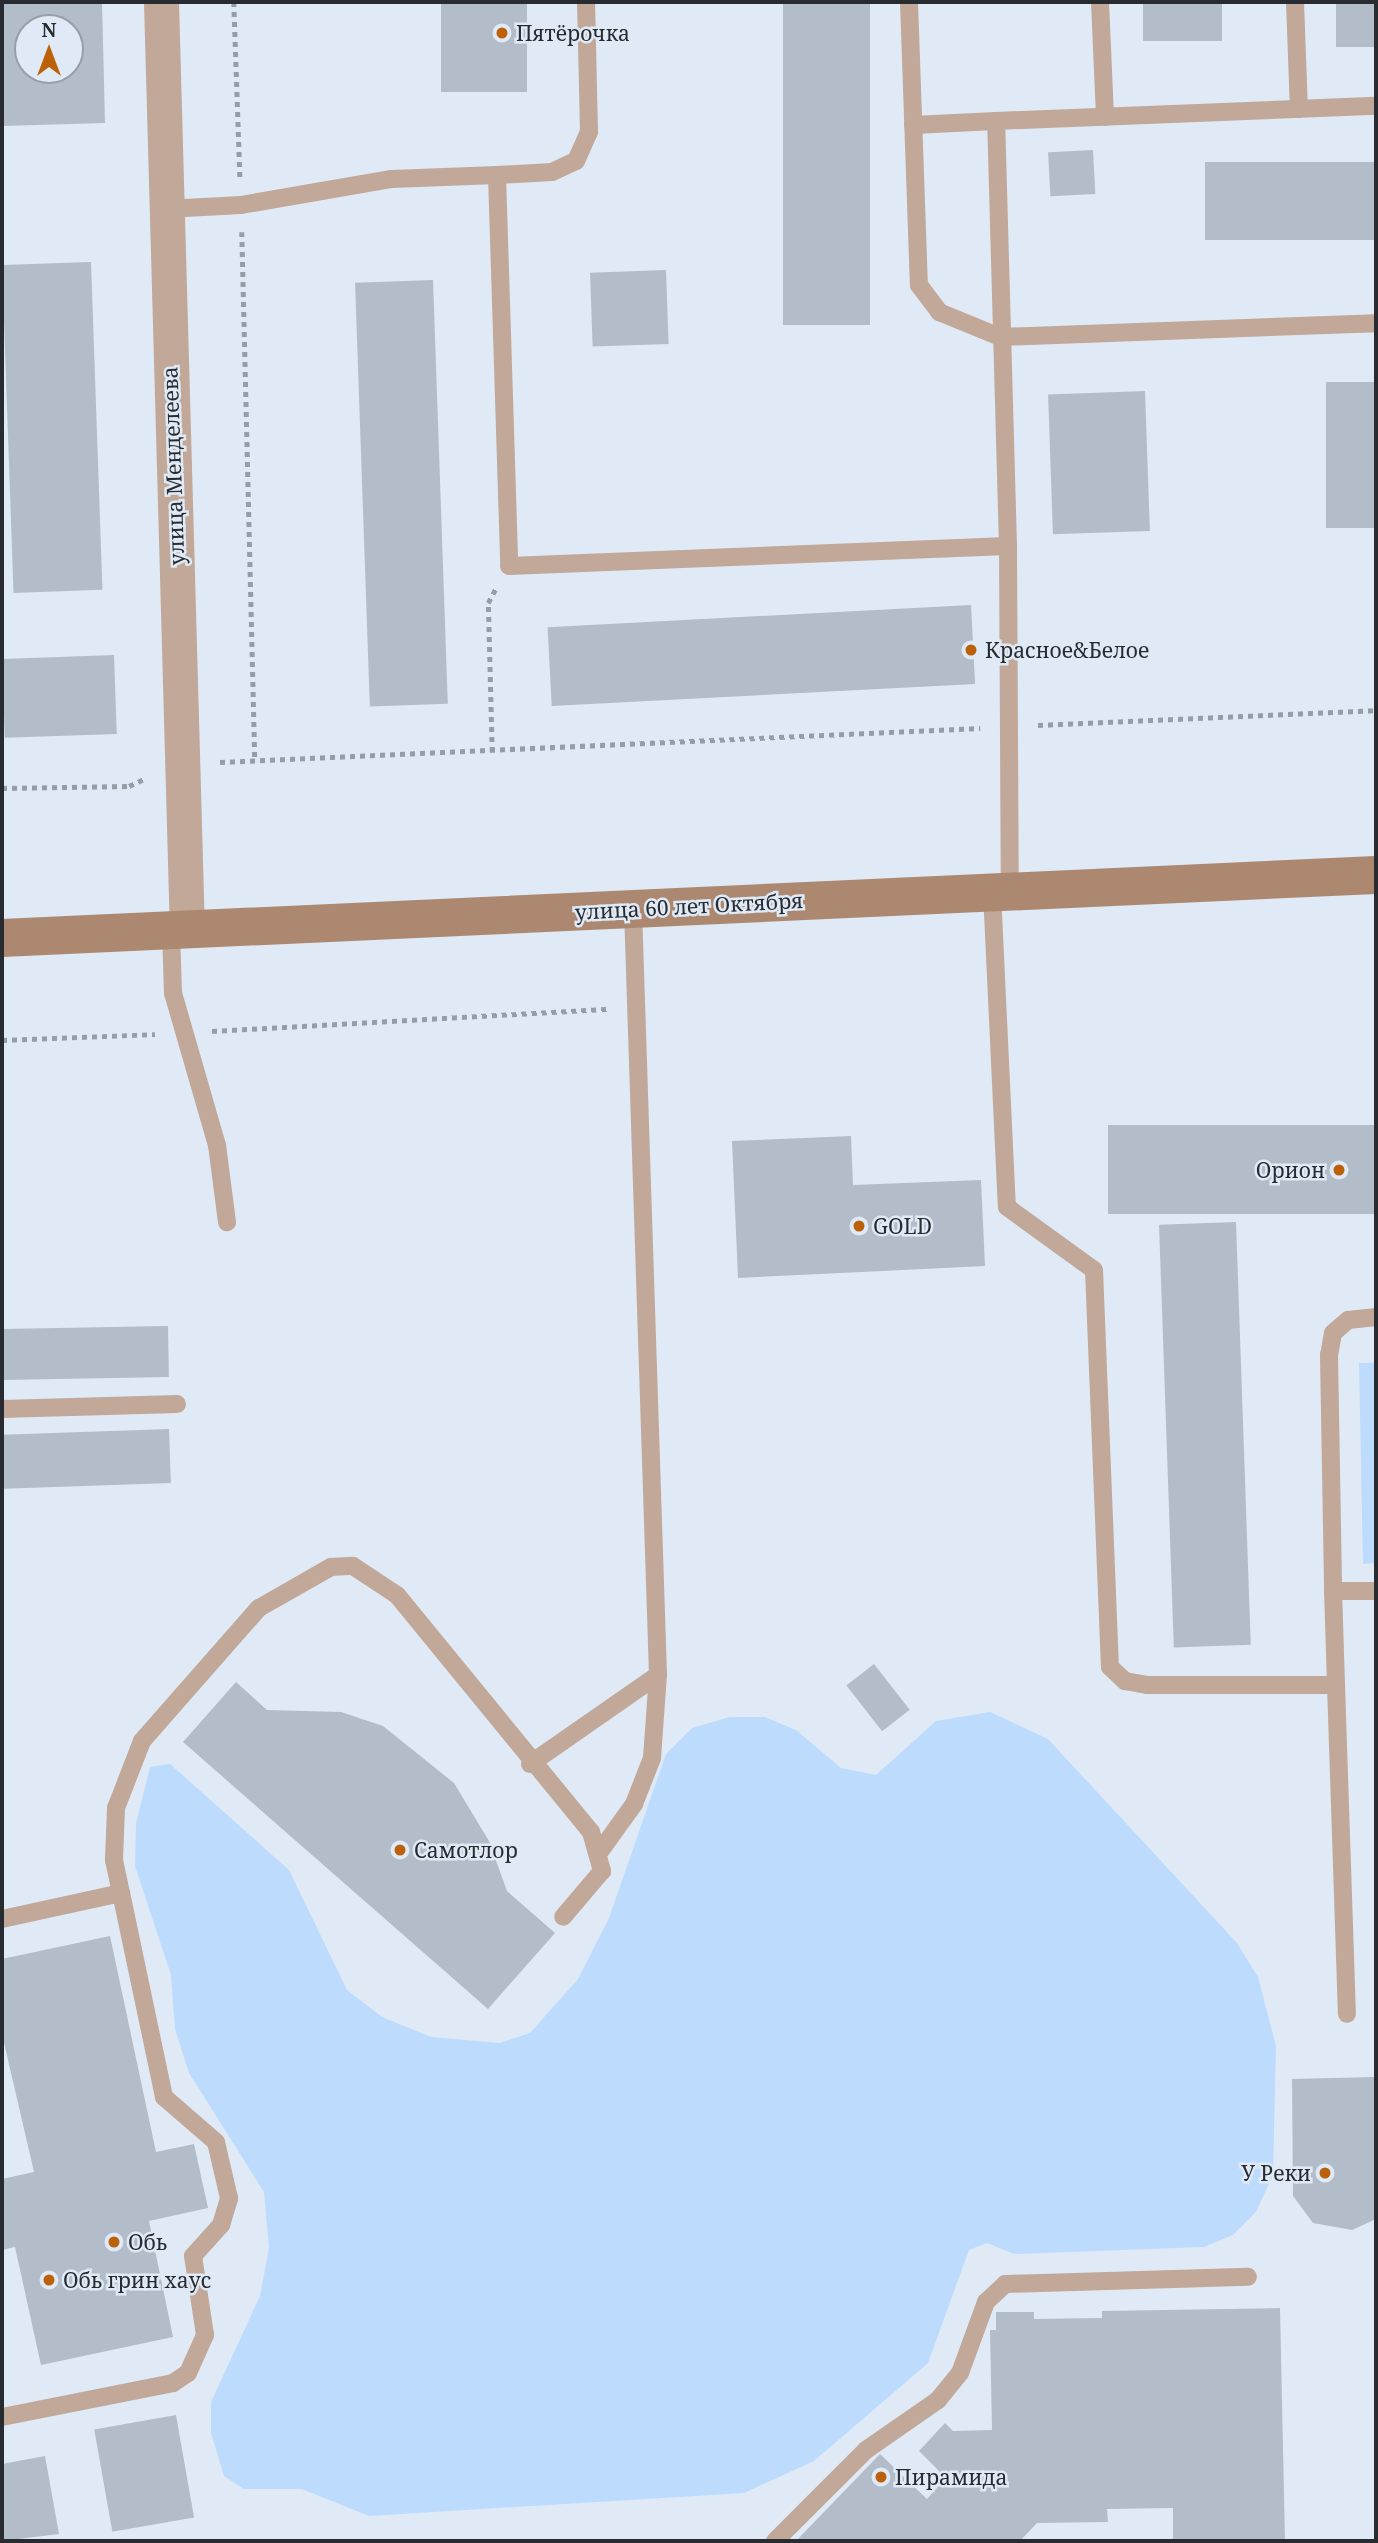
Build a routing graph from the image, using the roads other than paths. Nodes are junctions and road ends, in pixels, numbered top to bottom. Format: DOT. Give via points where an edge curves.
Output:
graph roads {
  1 [pos="161,2"];
  2 [pos="586,2"];
  3 [pos="909,2"];
  4 [pos="1100,2"];
  5 [pos="1295,2"];
  6 [pos="1376,106"];
  7 [pos="1299,109"];
  8 [pos="1105,117"];
  9 [pos="996,121"];
  10 [pos="913,125"];
  11 [pos="497,175"];
  12 [pos="166,209"];
  13 [pos="1376,323"];
  14 [pos="1000,337"];
  15 [pos="1007,546"];
  16 [pos="1376,875"];
  17 [pos="1001,892"];
  18 [pos="633,909"];
  19 [pos="179,930"];
  20 [pos="2,938"];
  21 [pos="227,1222"];
  22 [pos="1376,1317"];
  23 [pos="177,1404"];
  24 [pos="2,1409"];
  25 [pos="1333,1591"];
  26 [pos="1376,1591"];
  27 [pos="658,1675"];
  28 [pos="1336,1685"];
  29 [pos="530,1764"];
  30 [pos="601,1850"];
  31 [pos="121,1893"];
  32 [pos="563,1917"];
  33 [pos="2,1919"];
  34 [pos="1348,2014"];
  35 [pos="1248,2277"];
  36 [pos="2,2417"];
  37 [pos="775,2541"];
  1 -- 12 [label="street, улица Менделеева"];
  2 -- 11 [label="lane" via="590,132 576,161 552,172"];
  3 -- 10 [label="lane"];
  4 -- 8 [label="lane"];
  5 -- 7 [label="lane"];
  6 -- 7 [label="lane"];
  7 -- 8 [label="lane"];
  8 -- 9 [label="lane"];
  9 -- 10 [label="lane"];
  9 -- 14 [label="lane"];
  10 -- 14 [label="lane" via="919,285 939,312"];
  11 -- 12 [label="lane" via="392,179 241,205"];
  11 -- 15 [label="lane" via="509,566"];
  12 -- 19 [label="street, улица Менделеева"];
  13 -- 14 [label="lane"];
  14 -- 15 [label="lane"];
  15 -- 17 [label="lane"];
  16 -- 17 [label="main road, улица 60 лет Октября"];
  17 -- 18 [label="main road, улица 60 лет Октября"];
  17 -- 28 [label="lane" via="1007,1206 1094,1270 1110,1667 1125,1681 1147,1685"];
  18 -- 19 [label="main road, улица 60 лет Октября"];
  18 -- 27 [label="lane"];
  19 -- 20 [label="main road, улица 60 лет Октября"];
  19 -- 21 [label="lane" via="182,1033 217,1145"];
  22 -- 25 [label="lane" via="1348,1320 1333,1334 1329,1354"];
  23 -- 24 [label="lane"];
  25 -- 26 [label="lane"];
  25 -- 28 [label="lane"];
  27 -- 29 [label="lane"];
  27 -- 30 [label="lane" via="652,1758 634,1804"];
  28 -- 34 [label="lane"];
  29 -- 30 [label="lane"];
  29 -- 31 [label="lane" via="397,1595 362,1570 331,1567 259,1608 142,1741 116,1808 114,1860"];
  30 -- 32 [label="lane" via="597,1881"];
  31 -- 33 [label="lane"];
  31 -- 36 [label="lane" via="164,2097 216,2143 229,2198 221,2225 193,2256 205,2335 188,2373 173,2383"];
  35 -- 37 [label="lane" via="1005,2284 986,2302 960,2373 938,2400 866,2450"];
}
